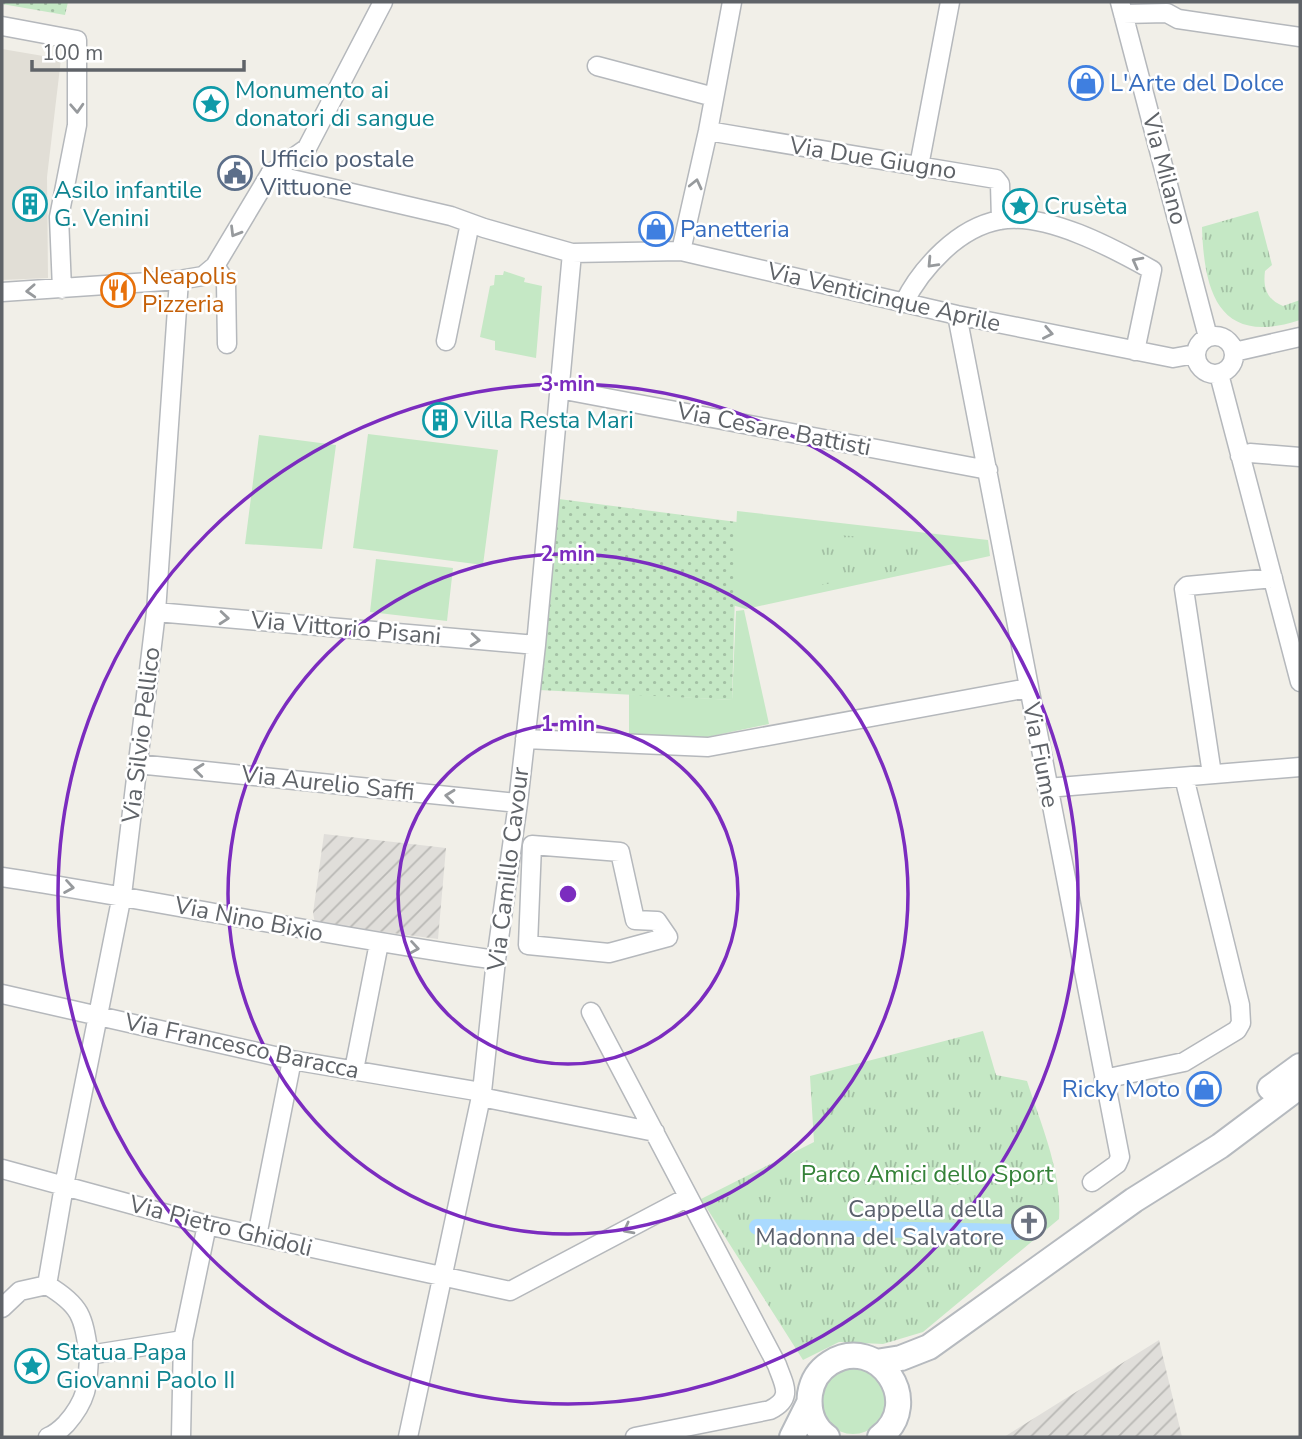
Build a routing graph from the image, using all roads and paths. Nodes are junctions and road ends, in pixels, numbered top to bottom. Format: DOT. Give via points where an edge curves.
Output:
graph roads {
  1 [pos="383,2"];
  2 [pos="732,2"];
  3 [pos="950,2"];
  4 [pos="1121,8"];
  5 [pos="2,26"];
  6 [pos="1300,37"];
  7 [pos="597,65"];
  8 [pos="714,97"];
  9 [pos="708,131"];
  10 [pos="919,166"];
  11 [pos="270,174"];
  12 [pos="1001,220"];
  13 [pos="470,223"];
  14 [pos="681,251"];
  15 [pos="572,253"];
  16 [pos="215,266"];
  17 [pos="179,280"];
  18 [pos="62,289"];
  19 [pos="2,292"];
  20 [pos="904,303"];
  21 [pos="957,315"];
  22 [pos="1208,337"];
  23 [pos="1300,337"];
  24 [pos="446,341"];
  25 [pos="226,344"];
  26 [pos="1135,351"];
  27 [pos="1234,352"];
  28 [pos="1195,354"];
  29 [pos="1219,374"];
  30 [pos="559,388"];
  31 [pos="1240,456"];
  32 [pos="1300,457"];
  33 [pos="988,470"];
  34 [pos="1273,578"];
  35 [pos="156,611"];
  36 [pos="536,645"];
  37 [pos="1300,678"];
  38 [pos="1028,688"];
  39 [pos="525,739"];
  40 [pos="137,764"];
  41 [pos="1300,767"];
  42 [pos="1212,774"];
  43 [pos="1184,776"];
  44 [pos="1047,788"];
  45 [pos="518,803"];
  46 [pos="2,877"];
  47 [pos="122,895"];
  48 [pos="379,943"];
  49 [pos="528,945"];
  50 [pos="496,960"];
  51 [pos="2,995"];
  52 [pos="590,1012"];
  53 [pos="99,1015"];
  54 [pos="292,1060"];
  55 [pos="1300,1066"];
  56 [pos="354,1070"];
  57 [pos="1104,1079"];
  58 [pos="1300,1086"];
  59 [pos="482,1094"];
  60 [pos="655,1132"];
  61 [pos="2,1169"];
  62 [pos="1092,1182"];
  63 [pos="64,1186"];
  64 [pos="688,1197"];
  65 [pos="1134,1200"];
  66 [pos="207,1225"];
  67 [pos="257,1236"];
  68 [pos="442,1277"];
  69 [pos="47,1286"];
  70 [pos="2,1307"];
  71 [pos="183,1340"];
  72 [pos="929,1347"];
  73 [pos="89,1355"];
  74 [pos="876,1362"];
  75 [pos="809,1403"];
  76 [pos="899,1404"];
  77 [pos="48,1437"];
  78 [pos="181,1437"];
  79 [pos="408,1437"];
  80 [pos="635,1437"];
  81 [pos="792,1437"];
  82 [pos="827,1437"];
  83 [pos="881,1437"];
  1 -- 11 [label="street" via="307,148"];
  2 -- 8 [label="street"];
  3 -- 10 [label="street"];
  4 -- 6 [label="street"];
  4 -- 22 [label="street, Via Milano"];
  5 -- 18 [label="street, one-way" via="77,40 77,125 59,217"];
  7 -- 8 [label="street"];
  8 -- 9 [label="street"];
  9 -- 10 [label="street, Via Due Giugno"];
  14 -- 9 [label="street, one-way"];
  10 -- 12 [label="street, Via Due Giugno" via="996,179"];
  11 -- 13 [label="street, Via Venticinque Aprile"];
  11 -- 16 [label="street, one-way"];
  12 -- 20 [label="street, one-way" via="964,234 946,248 918,278"];
  26 -- 12 [label="street, one-way" via="1152,270 1079,234 1026,219"];
  13 -- 15 [label="street, Via Venticinque Aprile"];
  13 -- 24 [label="street"];
  14 -- 15 [label="street, Via Venticinque Aprile"];
  14 -- 20 [label="street, Via Venticinque Aprile"];
  15 -- 30 [label="street, Via Camillo Cavour"];
  16 -- 17 [label="street" via="203,276"];
  16 -- 25 [label="street" via="226,282"];
  17 -- 18 [label="street"];
  17 -- 35 [label="street, Via Silvio Pellico"];
  18 -- 19 [label="street, one-way"];
  20 -- 21 [label="street, Via Venticinque Aprile"];
  21 -- 26 [label="street, Via Venticinque Aprile, one-way"];
  21 -- 33 [label="street, Via Fiume"];
  22 -- 27 [label="street" via="1226,339"];
  22 -- 28 [label="street"];
  23 -- 27 [label="street"];
  26 -- 28 [label="street, Via Venticinque Aprile" via="1173,358"];
  27 -- 29 [label="street" via="1231,366"];
  28 -- 29 [label="street" via="1202,370"];
  29 -- 31 [label="street"];
  30 -- 33 [label="street, Via Cesare Battisti"];
  30 -- 36 [label="street, Via Camillo Cavour"];
  31 -- 32 [label="street"];
  31 -- 34 [label="street"];
  33 -- 38 [label="street, Via Fiume"];
  34 -- 37 [label="street"];
  34 -- 42 [label="street" via="1184,589"];
  35 -- 36 [label="street, Via Vittorio Pisani, one-way"];
  35 -- 40 [label="street, Via Silvio Pellico"];
  36 -- 39 [label="street, Via Camillo Cavour"];
  38 -- 39 [label="street" via="708,747"];
  38 -- 44 [label="street, Via Fiume"];
  39 -- 45 [label="street, Via Camillo Cavour"];
  45 -- 40 [label="street, Via Aurelio Saffi, one-way"];
  40 -- 47 [label="street, Via Silvio Pellico"];
  41 -- 42 [label="street"];
  42 -- 43 [label="street"];
  43 -- 44 [label="street"];
  43 -- 57 [label="street" via="1241,1023 1229,1037 1184,1062"];
  44 -- 57 [label="street, Via Fiume"];
  45 -- 50 [label="street, Via Camillo Cavour"];
  46 -- 47 [label="street, Via Nino Bixio, one-way"];
  47 -- 48 [label="street, Via Nino Bixio"];
  47 -- 53 [label="street, Via Silvio Pellico"];
  48 -- 50 [label="street, Via Nino Bixio, one-way"];
  48 -- 56 [label="street"];
  49 -- 49 [label="street" via="532,845 620,852 635,920 657,921 668,937 609,953"];
  50 -- 59 [label="street, Via Camillo Cavour"];
  51 -- 53 [label="street, Via Francesco Baracca"];
  52 -- 60 [label="street"];
  53 -- 54 [label="street, Via Francesco Baracca"];
  53 -- 63 [label="street, Via Silvio Pellico"];
  54 -- 56 [label="street, Via Francesco Baracca"];
  54 -- 67 [label="street"];
  55 -- 65 [label="main road" via="1220,1125"];
  56 -- 59 [label="street, Via Francesco Baracca"];
  57 -- 62 [label="street, Via Fiume" via="1120,1157"];
  58 -- 65 [label="main road" via="1220,1146"];
  59 -- 60 [label="street, Via Francesco Baracca"];
  59 -- 68 [label="street, Via Camillo Cavour"];
  60 -- 64 [label="street"];
  61 -- 63 [label="street, Via Pietro Ghidoli"];
  63 -- 66 [label="street, Via Pietro Ghidoli"];
  63 -- 69 [label="street, Via Silvio Pellico"];
  64 -- 68 [label="street, Via Pietro Ghidoli, one-way" via="510,1292"];
  64 -- 80 [label="street" via="777,1365 785,1398 770,1410"];
  65 -- 72 [label="main road"];
  66 -- 67 [label="street, Via Pietro Ghidoli"];
  66 -- 71 [label="street"];
  67 -- 68 [label="street, Via Pietro Ghidoli"];
  68 -- 79 [label="street, Via Camillo Cavour"];
  69 -- 70 [label="street" via="20,1291"];
  69 -- 73 [label="street" via="68,1298 83,1319"];
  71 -- 73 [label="street"];
  71 -- 78 [label="street"];
  72 -- 74 [label="main road"];
  72 -- 76 [label="main road" via="913,1367"];
  73 -- 77 [label="street" via="88,1382 80,1407"];
  74 -- 75 [label="main road" via="863,1357 836,1359 816,1377"];
  74 -- 76 [label="main road" via="893,1380"];
  75 -- 81 [label="main road"];
  75 -- 82 [label="main road" via="816,1426"];
  76 -- 83 [label="main road" via="891,1427"];
}
